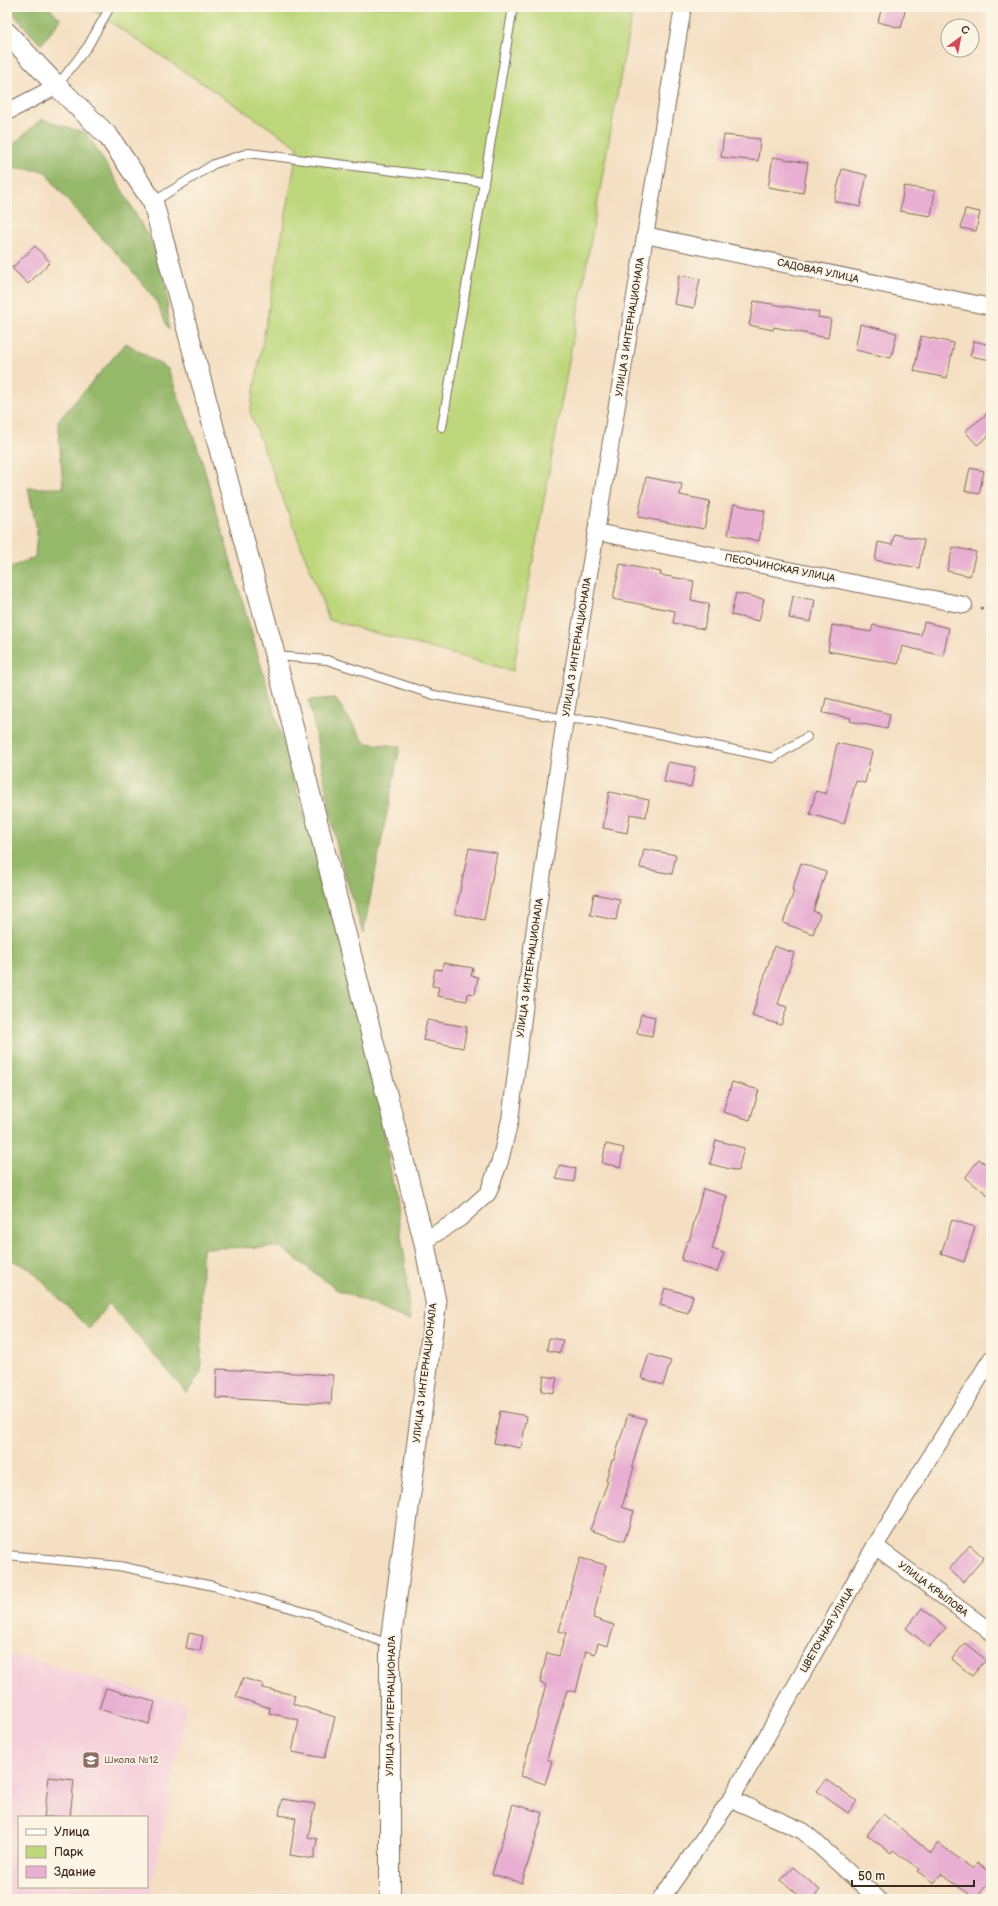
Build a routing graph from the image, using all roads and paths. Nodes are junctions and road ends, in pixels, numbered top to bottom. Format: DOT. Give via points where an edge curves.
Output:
graph roads {
  1 [pos="110,7"];
  2 [pos="514,7"];
  3 [pos="683,7"];
  4 [pos="7,33"];
  5 [pos="57,86"];
  6 [pos="7,112"];
  7 [pos="484,182"];
  8 [pos="153,202"];
  9 [pos="645,235"];
  10 [pos="991,307"];
  11 [pos="442,427"];
  12 [pos="596,532"];
  13 [pos="964,605"];
  14 [pos="275,656"];
  15 [pos="565,719"];
  16 [pos="807,737"];
  17 [pos="424,1241"];
  18 [pos="991,1359"];
  19 [pos="875,1546"];
  20 [pos="7,1555"];
  21 [pos="991,1632"];
  22 [pos="390,1645"];
  23 [pos="731,1800"];
  24 [pos="390,1899"];
  25 [pos="661,1899"];
  26 [pos="878,1899"];
  1 -- 5 [label="lane" via="88,46"];
  2 -- 7 [label="lane"];
  3 -- 9 [label="street, УЛИЦА 3 ИНТЕРНАЦИОНАЛА"];
  4 -- 5 [label="street"];
  5 -- 6 [label="street"];
  5 -- 8 [label="street" via="110,137"];
  7 -- 8 [label="lane" via="248,153 214,164"];
  7 -- 11 [label="lane"];
  8 -- 14 [label="street"];
  9 -- 10 [label="street, САДОВАЯ УЛИЦА"];
  9 -- 12 [label="street, УЛИЦА 3 ИНТЕРНАЦИОНАЛА"];
  12 -- 13 [label="street, ПЕСОЧИНСКАЯ УЛИЦА"];
  12 -- 15 [label="street, УЛИЦА 3 ИНТЕРНАЦИОНАЛА"];
  14 -- 15 [label="lane" via="327,660 434,695"];
  14 -- 17 [label="street"];
  15 -- 16 [label="lane" via="592,720 772,758"];
  15 -- 17 [label="street, УЛИЦА 3 ИНТЕРНАЦИОНАЛА" via="510,1120 500,1161 488,1193 459,1219"];
  17 -- 22 [label="street, УЛИЦА 3 ИНТЕРНАЦИОНАЛА" via="436,1304"];
  18 -- 19 [label="street, ЦВЕТОЧНАЯ УЛИЦА"];
  19 -- 21 [label="street, УЛИЦА КРЫЛОВА"];
  19 -- 23 [label="street, ЦВЕТОЧНАЯ УЛИЦА"];
  20 -- 22 [label="lane" via="119,1566 213,1586 312,1614"];
  22 -- 24 [label="street, УЛИЦА 3 ИНТЕРНАЦИОНАЛА"];
  23 -- 25 [label="street, ЦВЕТОЧНАЯ УЛИЦА"];
  23 -- 26 [label="street" via="803,1832"];
}
